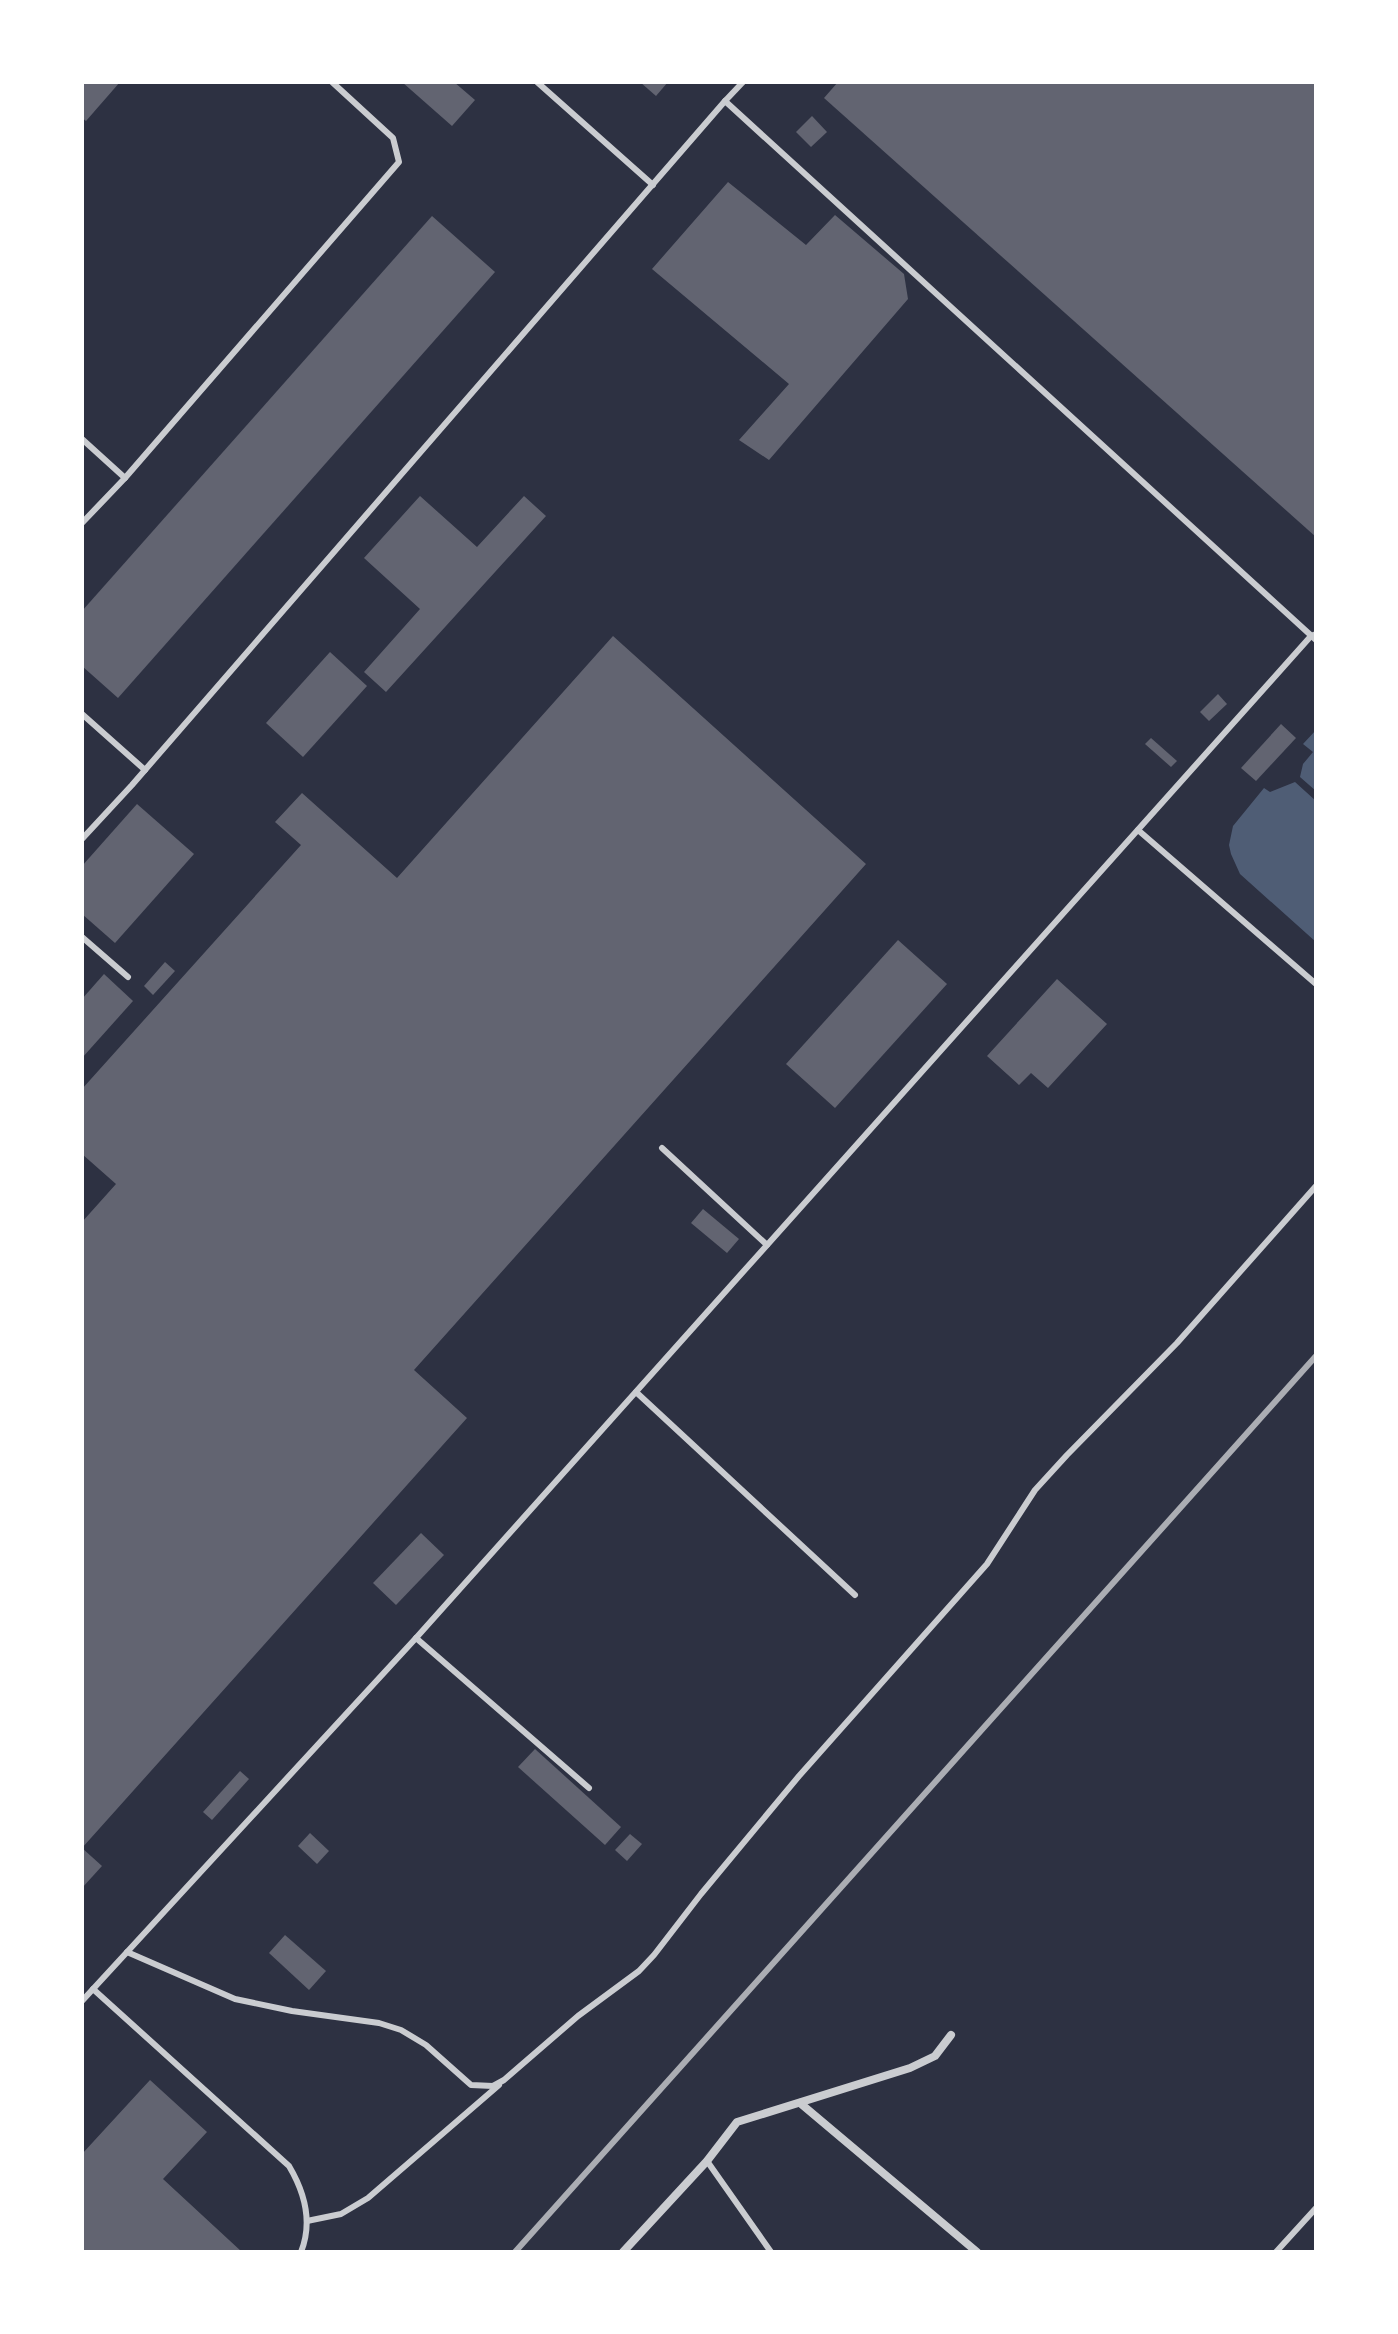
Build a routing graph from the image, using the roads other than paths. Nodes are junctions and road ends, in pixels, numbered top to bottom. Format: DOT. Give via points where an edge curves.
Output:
graph roads {
  1 [pos="332,82"];
  2 [pos="537,82"];
  3 [pos="743,82"];
  4 [pos="725,101"];
  5 [pos="653,185"];
  6 [pos="82,439"];
  7 [pos="125,478"];
  8 [pos="82,523"];
  9 [pos="1314,637"];
  10 [pos="82,714"];
  11 [pos="145,770"];
  12 [pos="1138,830"];
  13 [pos="82,839"];
  14 [pos="82,937"];
  15 [pos="128,977"];
  16 [pos="1316,984"];
  17 [pos="662,1148"];
  18 [pos="1316,1186"];
  19 [pos="767,1245"];
  20 [pos="636,1392"];
  21 [pos="855,1595"];
  22 [pos="416,1638"];
  23 [pos="589,1788"];
  24 [pos="127,1952"];
  25 [pos="93,1989"];
  26 [pos="82,2001"];
  27 [pos="951,2035"];
  28 [pos="504,2080"];
  29 [pos="800,2103"];
  30 [pos="707,2161"];
  31 [pos="1316,2208"];
  32 [pos="307,2221"];
  33 [pos="301,2252"];
  34 [pos="623,2252"];
  35 [pos="771,2252"];
  36 [pos="977,2252"];
  37 [pos="1276,2252"];
  1 -- 7 [label="lane" via="393,138 399,162"];
  2 -- 5 [label="lane"];
  3 -- 4 [label="lane"];
  4 -- 5 [label="lane"];
  4 -- 9 [label="lane"];
  5 -- 11 [label="lane"];
  6 -- 7 [label="lane"];
  7 -- 8 [label="lane"];
  9 -- 12 [label="lane"];
  10 -- 11 [label="lane"];
  11 -- 13 [label="lane"];
  12 -- 16 [label="lane"];
  12 -- 19 [label="lane"];
  14 -- 15 [label="lane"];
  17 -- 19 [label="lane"];
  18 -- 28 [label="lane" via="1177,1343 1035,1490 987,1564 799,1776 654,1955"];
  19 -- 20 [label="lane"];
  20 -- 21 [label="lane"];
  20 -- 22 [label="lane"];
  22 -- 23 [label="lane"];
  22 -- 24 [label="lane"];
  24 -- 25 [label="lane"];
  24 -- 28 [label="lane" via="235,1999 401,2030 471,2085 493,2086"];
  25 -- 26 [label="lane"];
  25 -- 32 [label="lane" via="289,2166 300,2184"];
  27 -- 29 [label="street" via="935,2056 910,2068"];
  28 -- 32 [label="lane" via="368,2198 341,2214"];
  29 -- 30 [label="street" via="737,2122"];
  29 -- 36 [label="street"];
  30 -- 34 [label="street"];
  30 -- 35 [label="lane"];
  31 -- 37 [label="lane"];
  32 -- 33 [label="lane"];
}
